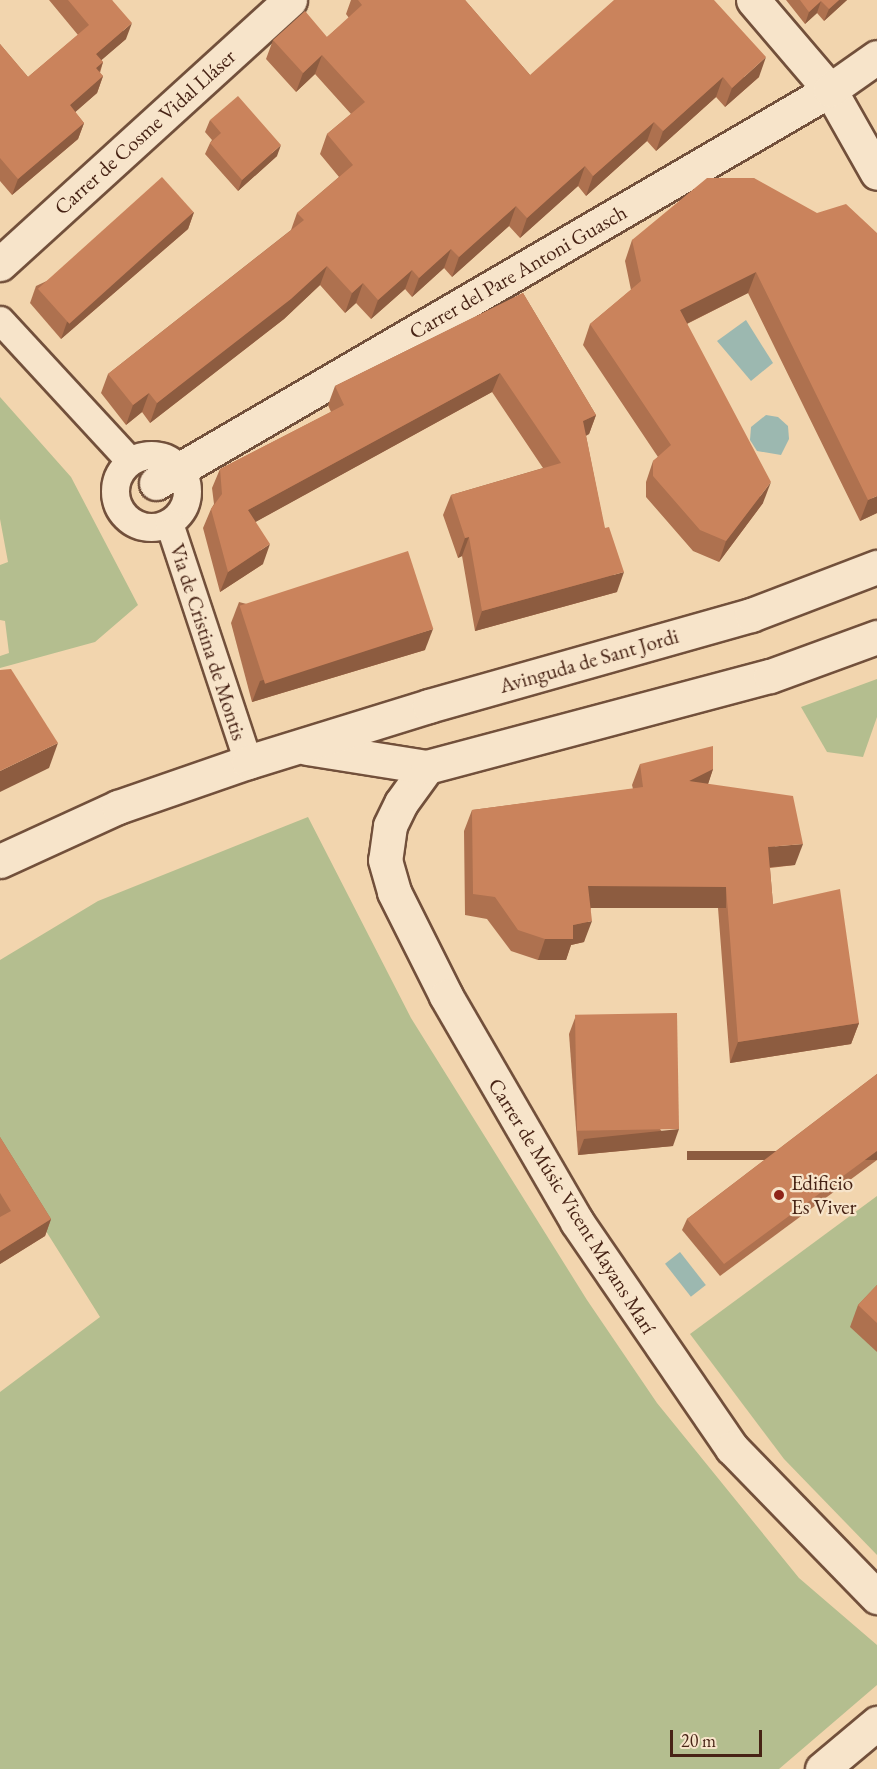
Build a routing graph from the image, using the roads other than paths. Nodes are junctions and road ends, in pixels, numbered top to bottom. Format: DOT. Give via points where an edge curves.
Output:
graph roads {
  1 [pos="290,0"];
  2 [pos="753,0"];
  3 [pos="877,57"];
  4 [pos="830,90"];
  5 [pos="877,173"];
  6 [pos="0,264"];
  7 [pos="0,320"];
  8 [pos="130,461"];
  9 [pos="169,476"];
  10 [pos="169,523"];
  11 [pos="877,567"];
  12 [pos="877,637"];
  13 [pos="299,747"];
  14 [pos="248,762"];
  15 [pos="427,767"];
  16 [pos="0,861"];
  17 [pos="877,1597"];
  18 [pos="877,1722"];
  19 [pos="822,1769"];
  1 -- 6 [label="street, Carrer de Cosme Vidal Lláser"];
  2 -- 4 [label="street"];
  3 -- 4 [label="street, Carrer del Pare Antoni Guasch"];
  4 -- 5 [label="street"];
  4 -- 9 [label="street, Carrer del Pare Antoni Guasch"];
  7 -- 8 [label="street"];
  8 -- 9 [label="street" via="147,454 166,457"];
  8 -- 10 [label="street" via="115,484 120,511 142,526"];
  9 -- 10 [label="street" via="188,488 184,509"];
  10 -- 14 [label="street, Via de Cristina de Montis"];
  11 -- 13 [label="street, Avinguda de Sant Jordi" via="751,615 429,705"];
  12 -- 15 [label="street, Avinguda de Sant Jordi" via="770,676"];
  13 -- 14 [label="street, Avinguda de Sant Jordi"];
  13 -- 15 [label="street, Avinguda de Sant Jordi"];
  14 -- 16 [label="street, Avinguda de Sant Jordi" via="118,807"];
  15 -- 17 [label="street, Carrer de Músic Vicent Mayans Marí" via="390,826 385,860 394,892 446,996 577,1222 732,1448"];
  18 -- 19 [label="street"];
}
